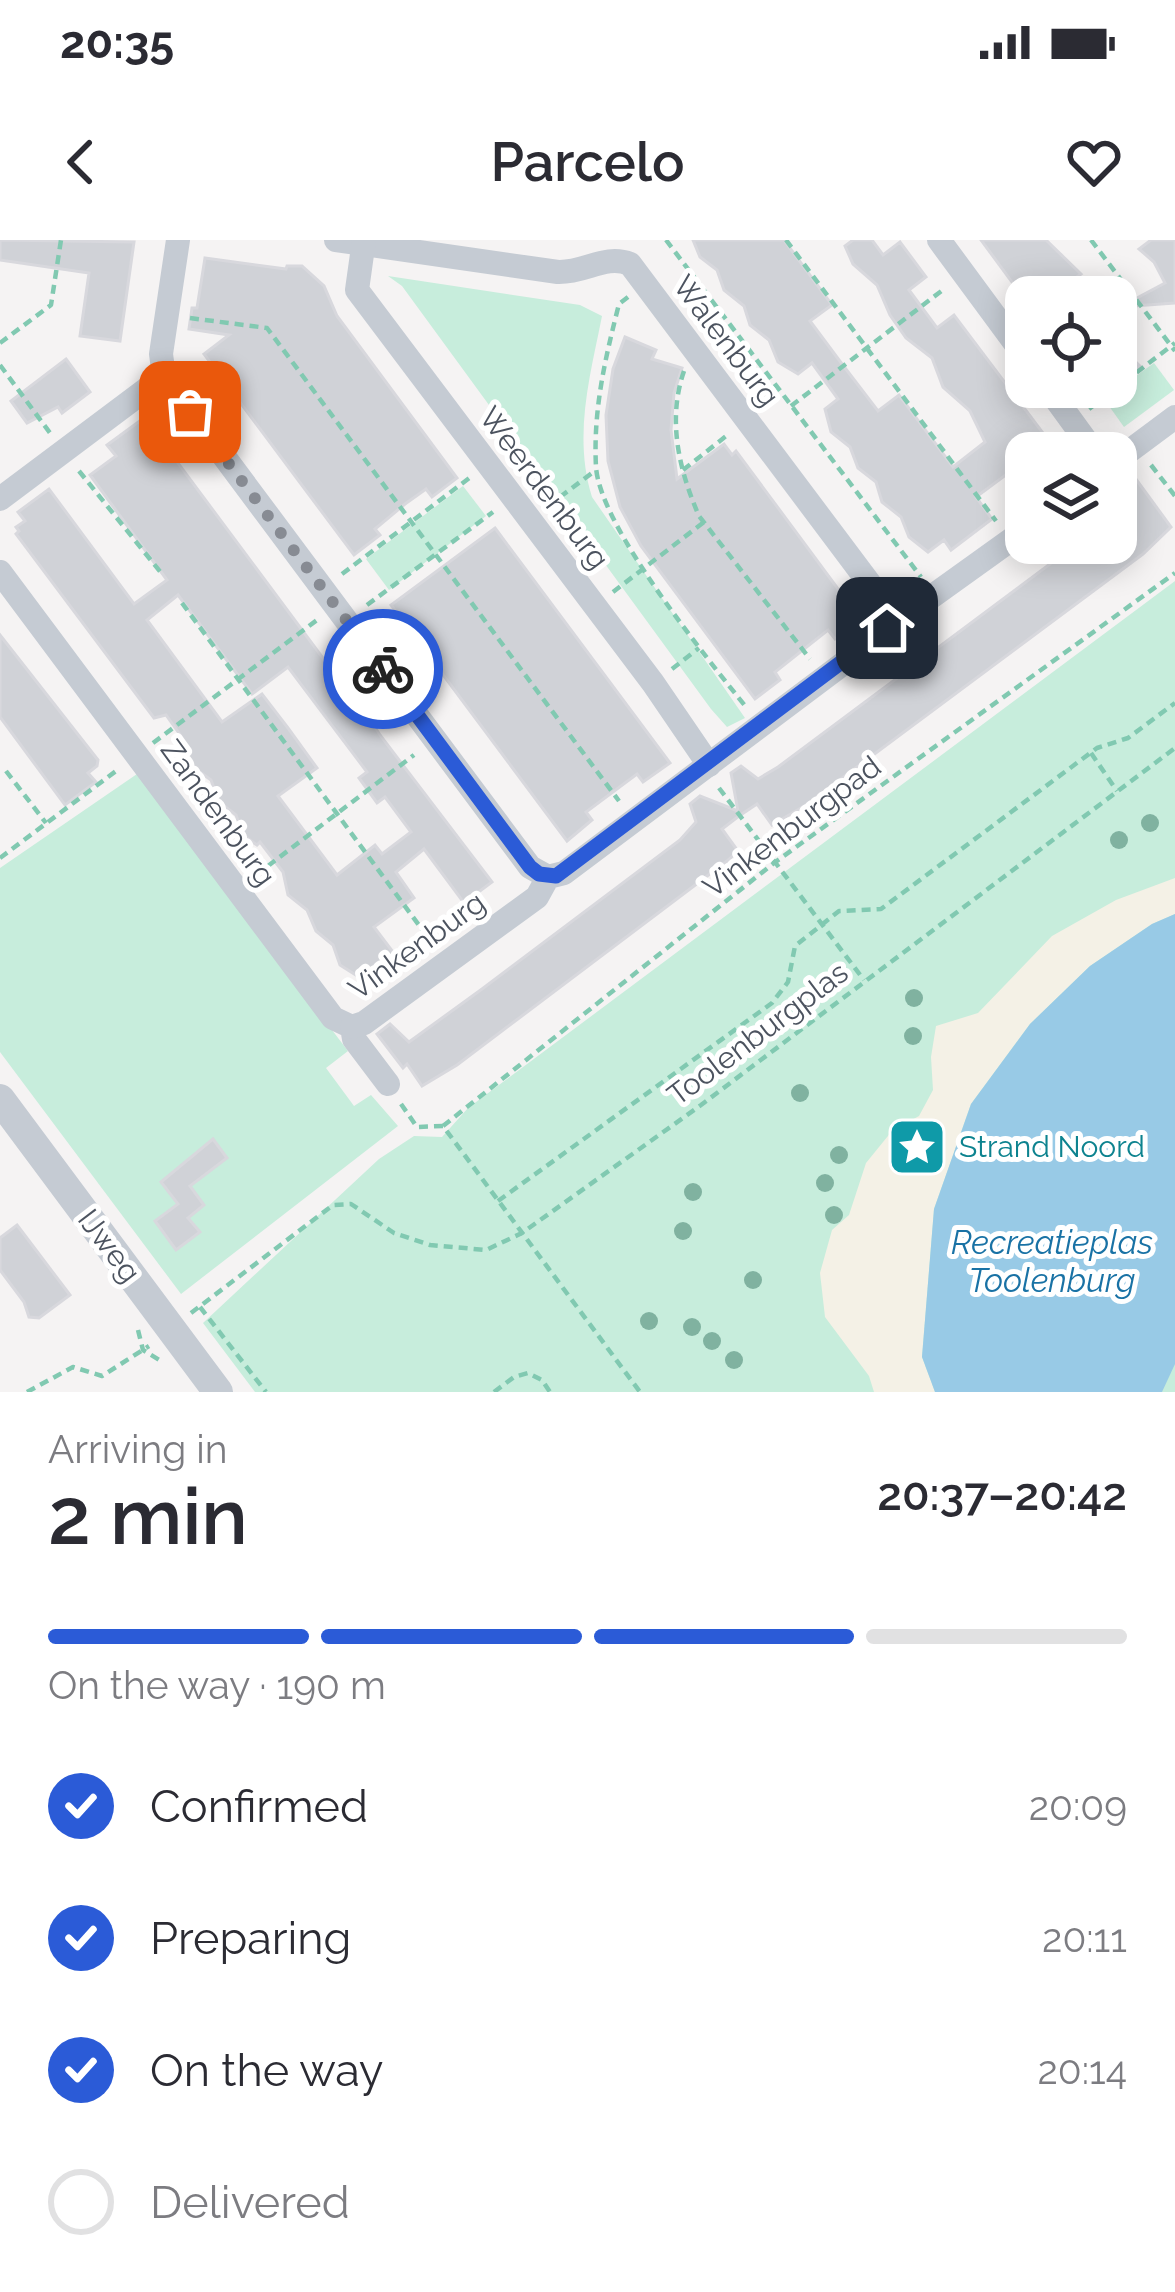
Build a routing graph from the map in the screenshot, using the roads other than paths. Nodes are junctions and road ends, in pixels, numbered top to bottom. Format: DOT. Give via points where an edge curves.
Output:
graph roads {
  1 [pos="178,240"];
  2 [pos="336,240"];
  3 [pos="939,240"];
  4 [pos="364,242"];
  5 [pos="624,249"];
  6 [pos="1005,329"];
  7 [pos="164,376"];
  8 [pos="1175,417"];
  9 [pos="1137,446"];
  10 [pos="0,499"];
  11 [pos="1005,544"];
  12 [pos="0,572"];
  13 [pos="889,617"];
  14 [pos="709,765"];
  15 [pos="548,877"];
  16 [pos="352,1027"];
  17 [pos="388,1084"];
  18 [pos="0,1099"];
  19 [pos="218,1392"];
  1 -- 7 [label="street"];
  2 -- 4 [label="street, Walenburg"];
  3 -- 6 [label="street"];
  4 -- 5 [label="street, Walenburg" via="574,273"];
  4 -- 14 [label="street, Weerdenburg" via="357,290"];
  5 -- 13 [label="street, Walenburg"];
  7 -- 10 [label="street"];
  7 -- 15 [label="street" via="530,867"];
  8 -- 9 [label="street"];
  11 -- 13 [label="street, Vinkenburg" via="902,618"];
  12 -- 16 [label="street, Zandenburg" via="333,1018"];
  13 -- 14 [label="street, Vinkenburg" via="880,636"];
  14 -- 15 [label="street, Vinkenburg" via="564,874"];
  15 -- 16 [label="street, Vinkenburg" via="536,897"];
  16 -- 17 [label="street, Zandenburg"];
  18 -- 19 [label="street, IJweg"];
}
